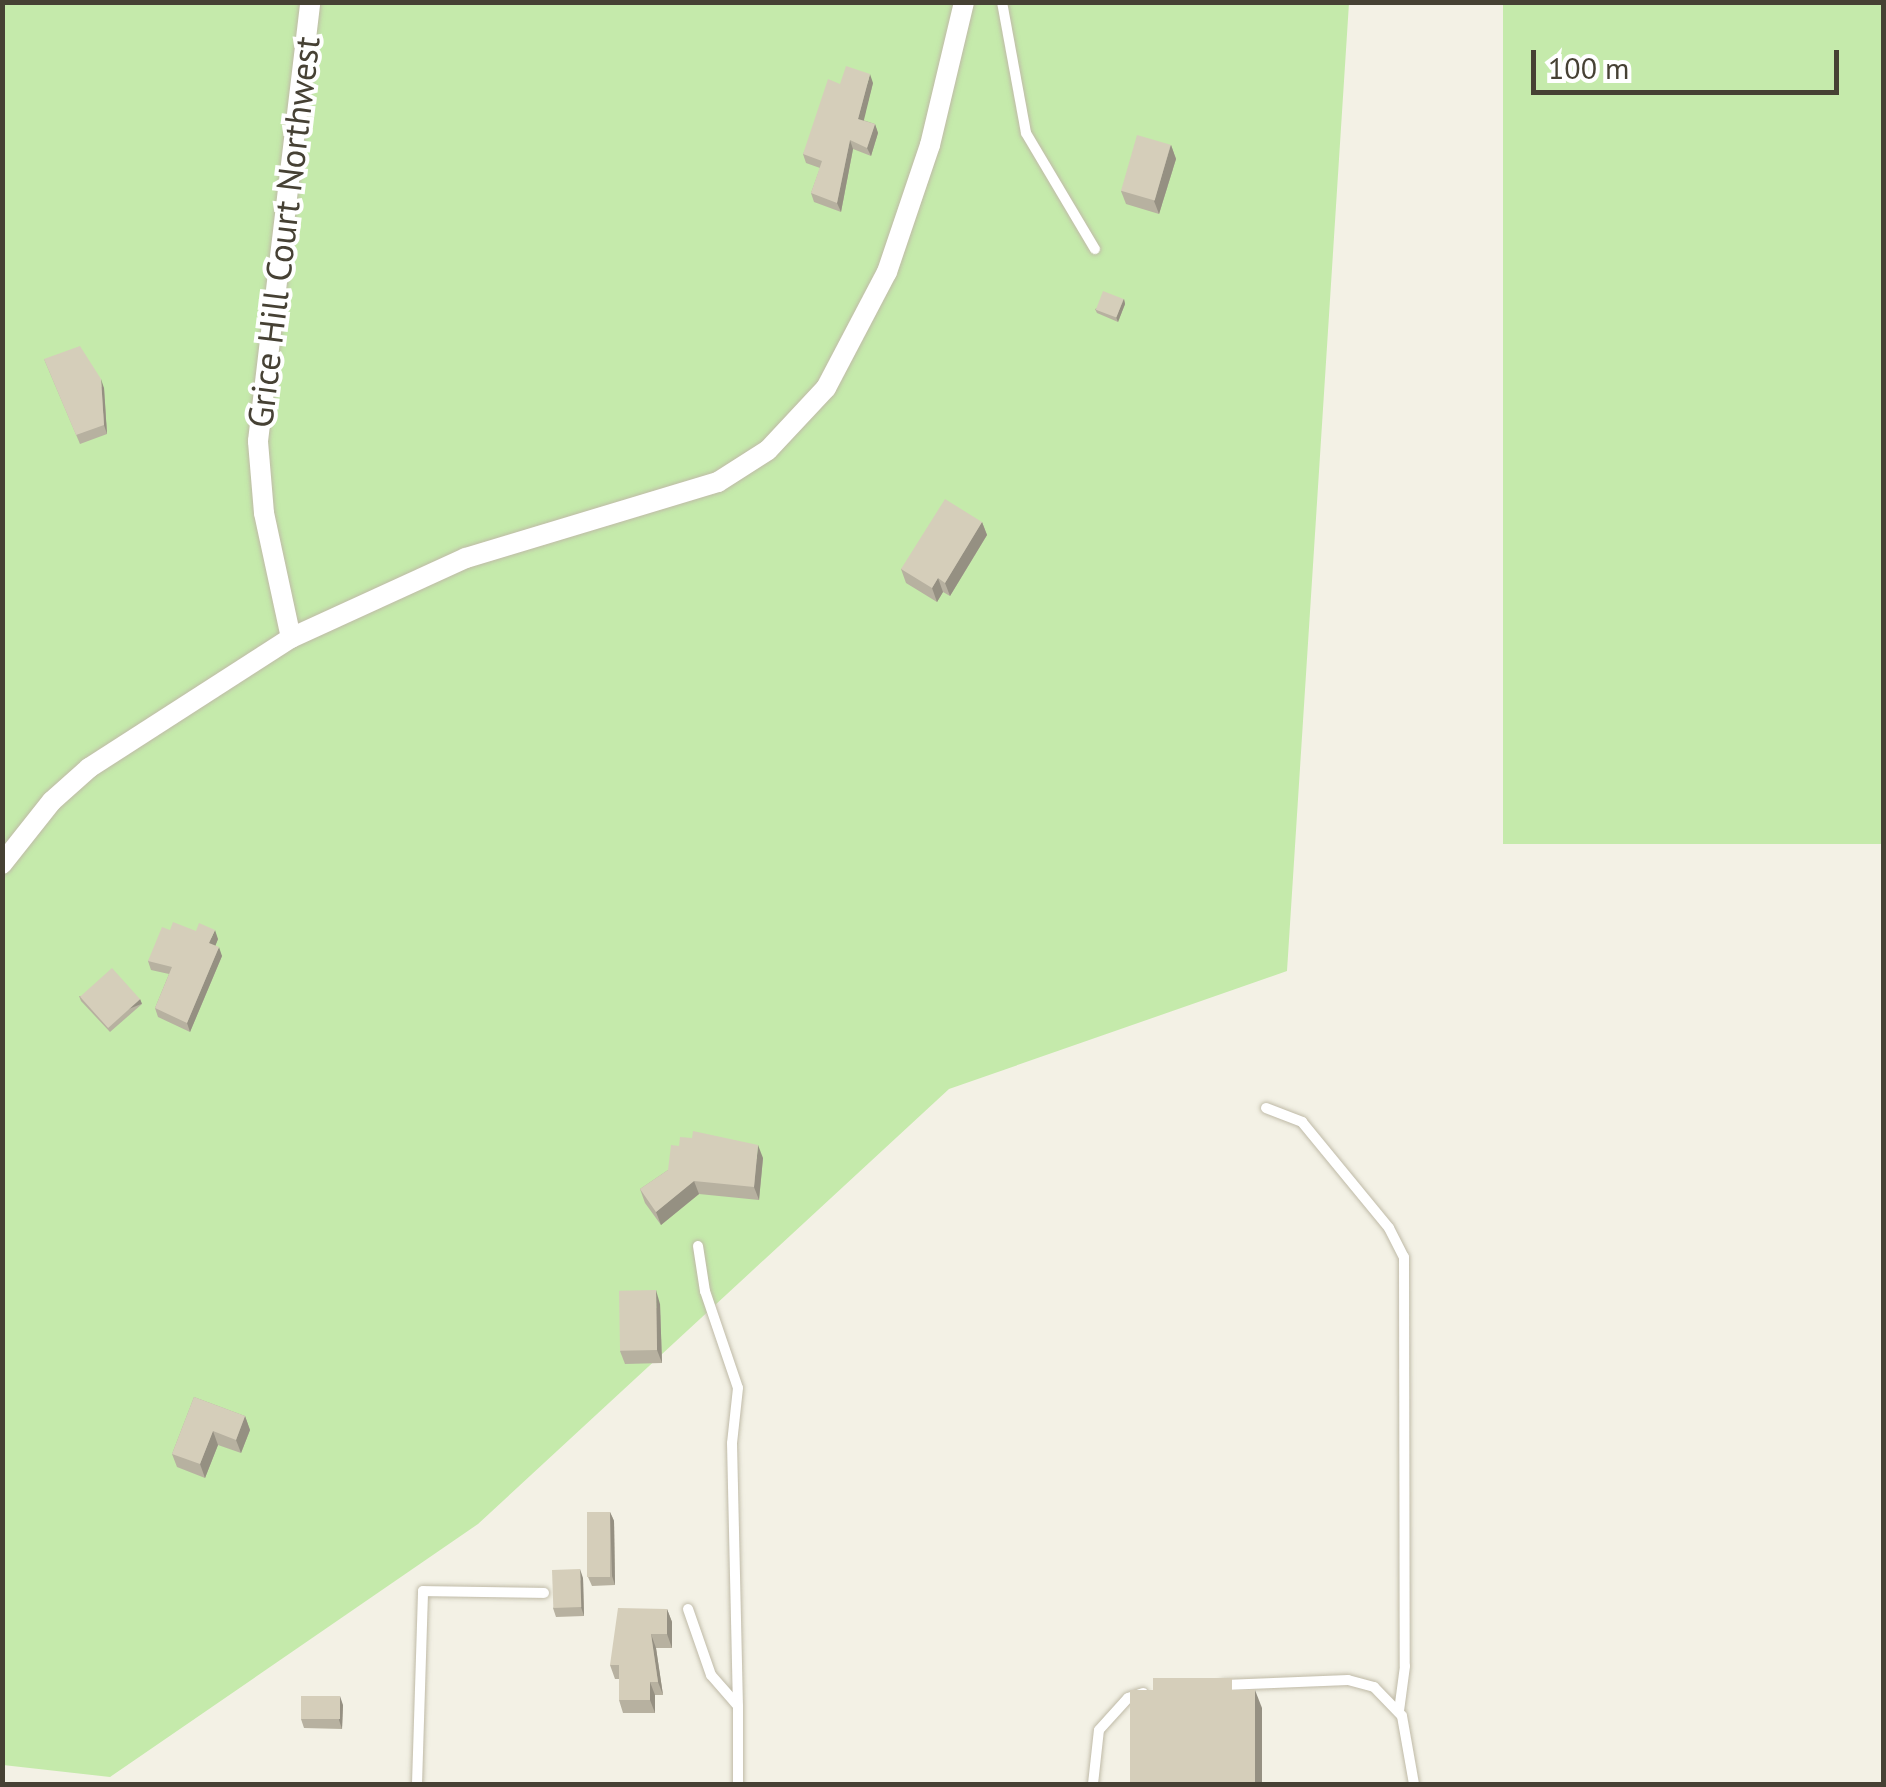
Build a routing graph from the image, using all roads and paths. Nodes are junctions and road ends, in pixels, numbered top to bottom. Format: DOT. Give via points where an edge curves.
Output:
graph roads {
  1 [pos="310,2"];
  2 [pos="964,2"];
  3 [pos="1002,2"];
  4 [pos="1095,250"];
  5 [pos="291,638"];
  6 [pos="2,864"];
  7 [pos="1266,1108"];
  8 [pos="698,1246"];
  9 [pos="544,1592"];
  10 [pos="688,1609"];
  11 [pos="1206,1685"];
  12 [pos="1161,1687"];
  13 [pos="738,1706"];
  14 [pos="1399,1712"];
  15 [pos="416,1784"];
  16 [pos="738,1784"];
  17 [pos="1092,1784"];
  18 [pos="1414,1784"];
  1 -- 5 [label="street, Grice Hill Court Northwest" via="258,441 264,513"];
  2 -- 5 [label="street" via="930,145 887,272 830,382 788,432 718,482 466,558"];
  3 -- 4 [label="lane" via="1026,133"];
  5 -- 6 [label="street" via="89,768 52,801"];
  7 -- 14 [label="lane" via="1302,1122 1389,1228 1404,1257 1406,1666"];
  8 -- 13 [label="lane" via="738,1388 732,1462"];
  9 -- 15 [label="lane" via="422,1591"];
  10 -- 13 [label="lane" via="712,1675"];
  11 -- 14 [label="lane" via="1348,1680 1374,1687"];
  12 -- 17 [label="lane" via="1128,1698 1099,1730"];
  13 -- 16 [label="lane"];
  14 -- 18 [label="lane" via="1411,1737"];
}
